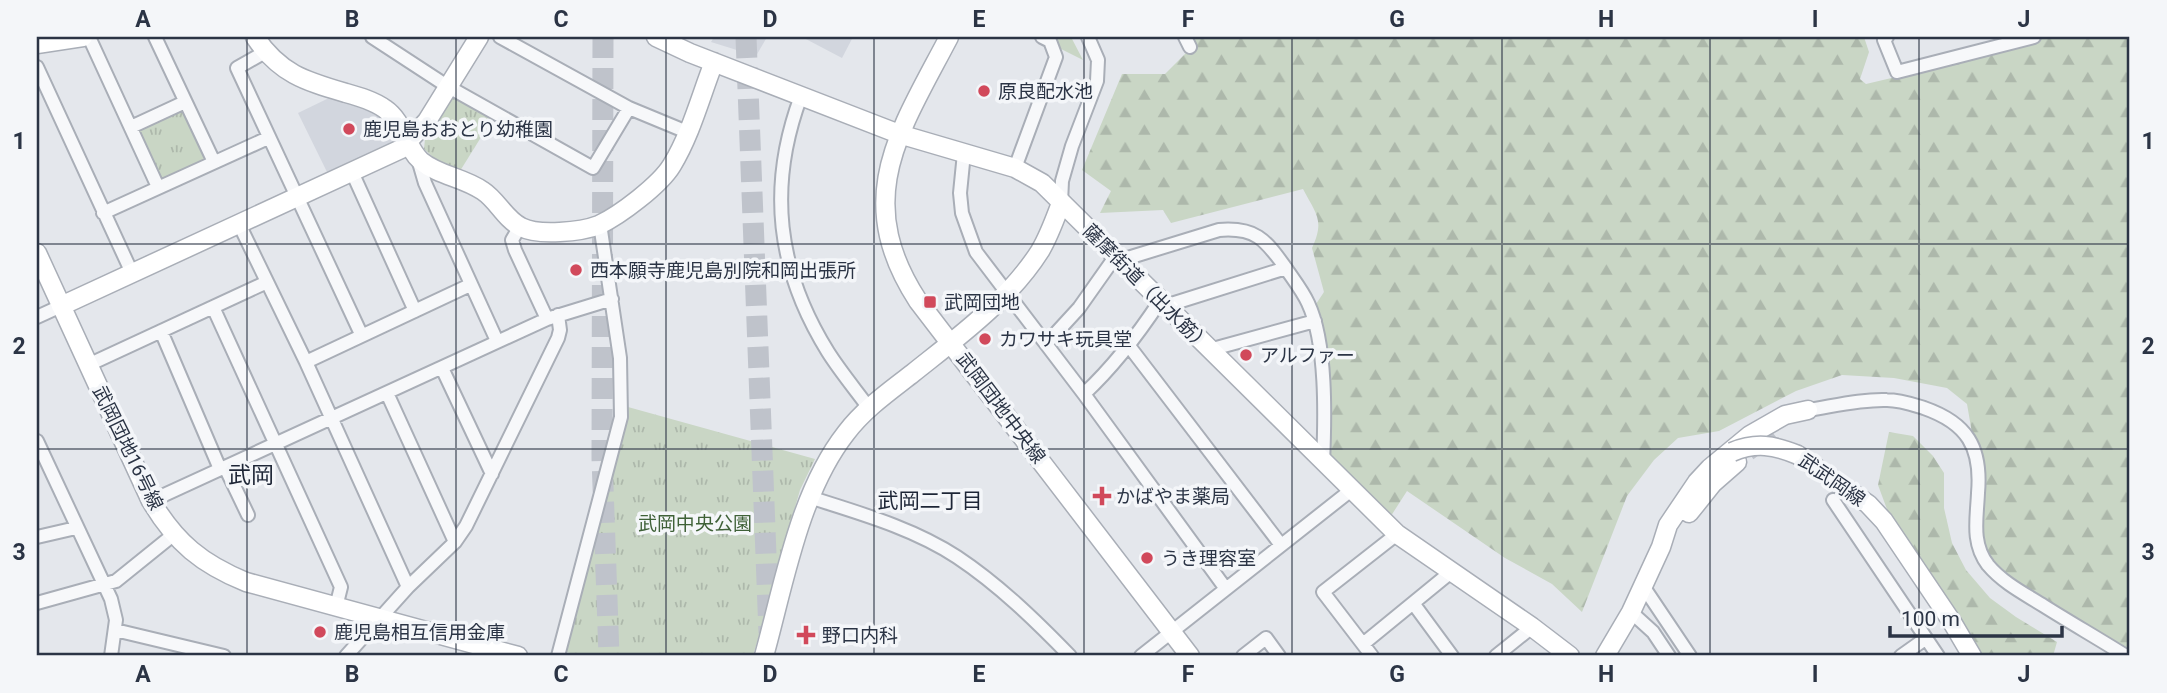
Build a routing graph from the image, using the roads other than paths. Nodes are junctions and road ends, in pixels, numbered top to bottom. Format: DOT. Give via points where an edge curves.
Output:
graph roads {
  1 [pos="83,37"];
  2 [pos="89,37"];
  3 [pos="156,37"];
  4 [pos="254,37"];
  5 [pos="372,37"];
  6 [pos="479,37"];
  7 [pos="500,37"];
  8 [pos="656,37"];
  9 [pos="949,37"];
  10 [pos="1041,37"];
  11 [pos="1088,37"];
  12 [pos="1886,37"];
  13 [pos="2034,37"];
  14 [pos="37,44"];
  15 [pos="265,52"];
  16 [pos="714,62"];
  17 [pos="37,67"];
  18 [pos="447,86"];
  19 [pos="801,96"];
  20 [pos="185,102"];
  21 [pos="629,108"];
  22 [pos="131,127"];
  23 [pos="687,132"];
  24 [pos="899,134"];
  25 [pos="268,138"];
  26 [pos="413,150"];
  27 [pos="964,153"];
  28 [pos="214,162"];
  29 [pos="1014,168"];
  30 [pos="352,172"];
  31 [pos="158,187"];
  32 [pos="298,197"];
  33 [pos="1061,203"];
  34 [pos="103,213"];
  35 [pos="239,224"];
  36 [pos="600,224"];
  37 [pos="520,226"];
  38 [pos="37,253"];
  39 [pos="1116,259"];
  40 [pos="1286,268"];
  41 [pos="132,273"];
  42 [pos="267,282"];
  43 [pos="470,285"];
  44 [pos="1007,293"];
  45 [pos="612,299"];
  46 [pos="1162,304"];
  47 [pos="61,306"];
  48 [pos="213,307"];
  49 [pos="415,311"];
  50 [pos="37,317"];
  51 [pos="553,317"];
  52 [pos="1315,321"];
  53 [pos="161,331"];
  54 [pos="361,334"];
  55 [pos="497,341"];
  56 [pos="951,342"];
  57 [pos="1046,344"];
  58 [pos="1129,346"];
  59 [pos="1209,350"];
  60 [pos="306,362"];
  61 [pos="88,365"];
  62 [pos="442,368"];
  63 [pos="387,393"];
  64 [pos="1084,394"];
  65 [pos="869,408"];
  66 [pos="1808,410"];
  67 [pos="331,418"];
  68 [pos="1773,433"];
  69 [pos="37,441"];
  70 [pos="276,444"];
  71 [pos="1734,457"];
  72 [pos="1323,463"];
  73 [pos="222,468"];
  74 [pos="492,474"];
  75 [pos="1350,491"];
  76 [pos="809,497"];
  77 [pos="1833,499"];
  78 [pos="151,501"];
  79 [pos="248,515"];
  80 [pos="76,528"];
  81 [pos="1396,534"];
  82 [pos="173,535"];
  83 [pos="37,537"];
  84 [pos="455,542"];
  85 [pos="1281,545"];
  86 [pos="1451,572"];
  87 [pos="103,585"];
  88 [pos="1643,586"];
  89 [pos="408,587"];
  90 [pos="1226,589"];
  91 [pos="37,603"];
  92 [pos="1413,604"];
  93 [pos="336,607"];
  94 [pos="1631,612"];
  95 [pos="379,620"];
  96 [pos="1532,627"];
  97 [pos="116,630"];
  98 [pos="1172,632"];
  99 [pos="1925,639"];
  100 [pos="1363,644"];
  101 [pos="111,656"];
  102 [pos="224,656"];
  103 [pos="346,656"];
  104 [pos="518,656"];
  105 [pos="558,656"];
  106 [pos="764,656"];
  107 [pos="1069,656"];
  108 [pos="1141,656"];
  109 [pos="1190,656"];
  110 [pos="1243,656"];
  111 [pos="1279,656"];
  112 [pos="1372,656"];
  113 [pos="1452,656"];
  114 [pos="1496,656"];
  115 [pos="1570,656"];
  116 [pos="1605,656"];
  117 [pos="1669,656"];
  118 [pos="1689,656"];
  119 [pos="1901,656"];
  120 [pos="1938,656"];
  121 [pos="1972,656"];
  122 [pos="2126,656"];
  1 -- 14 [label="street"];
  2 -- 22 [label="street"];
  3 -- 20 [label="street"];
  4 -- 15 [label="street"];
  5 -- 18 [label="street"];
  6 -- 18 [label="street"];
  7 -- 21 [label="street"];
  8 -- 16 [label="street, 薩摩街道（出水筋）"];
  9 -- 24 [label="street, 武岡団地中央線"];
  10 -- 29 [label="street" via="1050,41 1056,57"];
  11 -- 33 [label="street" via="1099,69 1065,169"];
  12 -- 13 [label="street" via="1897,72"];
  15 -- 25 [label="street" via="237,68"];
  15 -- 26 [label="street" via="298,78 380,106 393,116"];
  16 -- 19 [label="street, 薩摩街道（出水筋）"];
  16 -- 23 [label="street"];
  17 -- 34 [label="street"];
  18 -- 21 [label="street" via="593,168"];
  18 -- 26 [label="street"];
  19 -- 24 [label="street, 薩摩街道（出水筋）"];
  19 -- 65 [label="street" via="782,164 787,261 828,353"];
  20 -- 22 [label="street"];
  20 -- 28 [label="street"];
  21 -- 23 [label="street"];
  22 -- 31 [label="street"];
  23 -- 36 [label="street" via="665,175"];
  24 -- 27 [label="street, 薩摩街道（出水筋）"];
  24 -- 56 [label="street, 武岡団地中央線" via="885,194 890,237 910,288"];
  25 -- 28 [label="street"];
  25 -- 32 [label="street"];
  26 -- 30 [label="street" via="401,149"];
  26 -- 37 [label="street" via="436,171 484,191"];
  26 -- 43 [label="street"];
  27 -- 29 [label="street, 薩摩街道（出水筋）"];
  27 -- 44 [label="street" via="960,193 968,234"];
  28 -- 31 [label="street"];
  29 -- 33 [label="street, 薩摩街道（出水筋）" via="1042,183"];
  30 -- 32 [label="street"];
  30 -- 49 [label="street"];
  31 -- 34 [label="street"];
  32 -- 35 [label="street"];
  32 -- 54 [label="street"];
  33 -- 39 [label="street, 薩摩街道（出水筋）"];
  33 -- 44 [label="street" via="1041,250"];
  34 -- 41 [label="street"];
  35 -- 41 [label="street"];
  35 -- 42 [label="street"];
  36 -- 37 [label="street" via="560,232"];
  36 -- 45 [label="street"];
  37 -- 51 [label="street" via="513,240 515,250"];
  38 -- 47 [label="street, 武岡団地16号線"];
  39 -- 40 [label="street" via="1231,229 1257,235"];
  39 -- 46 [label="street, 薩摩街道（出水筋）"];
  39 -- 57 [label="street"];
  40 -- 46 [label="street"];
  40 -- 52 [label="street"];
  41 -- 47 [label="street"];
  42 -- 48 [label="street"];
  42 -- 60 [label="street"];
  43 -- 49 [label="street"];
  43 -- 55 [label="street"];
  44 -- 56 [label="street"];
  44 -- 57 [label="street"];
  45 -- 51 [label="street"];
  45 -- 105 [label="street" via="622,383 621,417"];
  46 -- 58 [label="street"];
  46 -- 59 [label="street, 薩摩街道（出水筋）"];
  47 -- 50 [label="street"];
  47 -- 61 [label="street, 武岡団地16号線"];
  48 -- 53 [label="street"];
  48 -- 70 [label="street"];
  49 -- 54 [label="street"];
  51 -- 55 [label="street"];
  51 -- 74 [label="street" via="560,330 558,338"];
  52 -- 59 [label="street"];
  52 -- 72 [label="street" via="1320,340"];
  53 -- 61 [label="street"];
  53 -- 73 [label="street"];
  54 -- 60 [label="street"];
  55 -- 62 [label="street"];
  56 -- 65 [label="street"];
  56 -- 98 [label="street, 武岡団地中央線"];
  57 -- 64 [label="street"];
  58 -- 64 [label="street"];
  58 -- 85 [label="street"];
  59 -- 72 [label="street, 薩摩街道（出水筋）"];
  60 -- 67 [label="street"];
  61 -- 78 [label="street, 武岡団地16号線"];
  62 -- 63 [label="street"];
  62 -- 74 [label="street"];
  63 -- 67 [label="street"];
  63 -- 84 [label="street"];
  64 -- 90 [label="street"];
  65 -- 76 [label="street" via="828,458"];
  66 -- 68 [label="street"];
  66 -- 71 [label="street" via="1785,415 1750,435"];
  66 -- 122 [label="street" via="1887,400 1904,401 1948,417 1962,428 1977,462 1976,534 1988,564 2010,585"];
  67 -- 70 [label="street"];
  67 -- 89 [label="street"];
  69 -- 80 [label="street"];
  70 -- 73 [label="street"];
  70 -- 93 [label="street" via="341,587"];
  71 -- 88 [label="street, 武武岡線" via="1710,468 1668,524"];
  71 -- 121 [label="street, 武武岡線, bridge" via="1757,445 1780,447 1868,504 1884,521"];
  72 -- 75 [label="street, 薩摩街道（出水筋）"];
  73 -- 78 [label="street"];
  73 -- 79 [label="street"];
  74 -- 84 [label="street"];
  75 -- 81 [label="street, 薩摩街道（出水筋）"];
  75 -- 85 [label="street"];
  76 -- 106 [label="street"];
  76 -- 107 [label="street" via="885,522 956,556 1035,620"];
  77 -- 99 [label="street"];
  78 -- 82 [label="street, 武岡団地16号線"];
  80 -- 83 [label="street"];
  80 -- 87 [label="street"];
  81 -- 86 [label="street, 薩摩街道（出水筋）"];
  81 -- 100 [label="street" via="1323,592"];
  82 -- 87 [label="street" via="116,581"];
  82 -- 93 [label="street, 武岡団地16号線" via="221,572"];
  84 -- 89 [label="street"];
  85 -- 90 [label="street"];
  86 -- 92 [label="street"];
  86 -- 96 [label="street, 薩摩街道（出水筋）"];
  87 -- 91 [label="street"];
  87 -- 97 [label="street" via="111,599"];
  88 -- 94 [label="street, 武武岡線"];
  88 -- 118 [label="street"];
  89 -- 95 [label="street"];
  90 -- 98 [label="street"];
  92 -- 100 [label="street"];
  92 -- 113 [label="street"];
  93 -- 95 [label="street, 武岡団地16号線"];
  94 -- 116 [label="street, 武武岡線"];
  94 -- 117 [label="street" via="1653,632"];
  95 -- 103 [label="street"];
  95 -- 104 [label="street, 武岡団地16号線"];
  96 -- 114 [label="street"];
  96 -- 115 [label="street, 薩摩街道（出水筋）"];
  97 -- 101 [label="street"];
  97 -- 102 [label="street"];
  98 -- 108 [label="street"];
  98 -- 109 [label="street, 武岡団地中央線"];
  99 -- 119 [label="street"];
  99 -- 120 [label="street"];
  100 -- 112 [label="street"];
  110 -- 111 [label="street" via="1266,638"];
}
